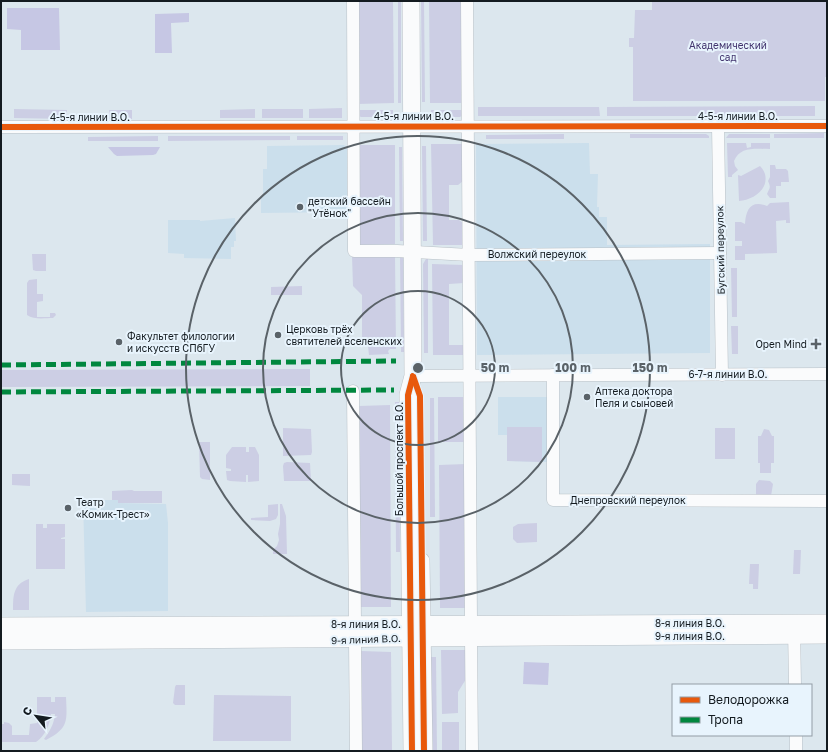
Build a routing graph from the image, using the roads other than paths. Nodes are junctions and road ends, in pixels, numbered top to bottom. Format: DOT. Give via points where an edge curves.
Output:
graph roads {
  1 [pos="353,1"];
  2 [pos="410,1"];
  3 [pos="467,1"];
  4 [pos="412,126"];
  5 [pos="468,126"];
  6 [pos="718,126"];
  7 [pos="827,126"];
  8 [pos="1,127"];
  9 [pos="353,127"];
  10 [pos="412,252"];
  11 [pos="720,253"];
  12 [pos="469,255"];
  13 [pos="827,374"];
  14 [pos="553,375"];
  15 [pos="722,375"];
  16 [pos="413,376"];
  17 [pos="470,376"];
  18 [pos="353,391"];
  19 [pos="827,501"];
  20 [pos="827,623"];
  21 [pos="1,626"];
  22 [pos="794,629"];
  23 [pos="471,630"];
  24 [pos="416,631"];
  25 [pos="355,632"];
  26 [pos="827,635"];
  27 [pos="1,642"];
  28 [pos="795,684"];
  29 [pos="796,736"];
  30 [pos="356,751"];
  31 [pos="412,751"];
  32 [pos="424,751"];
  33 [pos="472,751"];
  34 [pos="796,751"];
  1 -- 9 [label="street"];
  2 -- 4 [label="main road, Большой проспект В.О."];
  3 -- 5 [label="street"];
  4 -- 5 [label="street, 4-5-я линии В.О."];
  4 -- 9 [label="street, 4-5-я линии В.О."];
  4 -- 10 [label="main road, Большой проспект В.О."];
  5 -- 6 [label="street, 4-5-я линии В.О."];
  5 -- 12 [label="street"];
  6 -- 7 [label="street, 4-5-я линии В.О."];
  6 -- 11 [label="street, Бугский переулок"];
  8 -- 9 [label="street, 4-5-я линии В.О."];
  9 -- 10 [label="street, Волжский переулок" via="354,251"];
  10 -- 12 [label="street, Волжский переулок"];
  10 -- 16 [label="main road, Большой проспект В.О."];
  11 -- 12 [label="street, Волжский переулок"];
  11 -- 15 [label="street, Бугский переулок"];
  12 -- 17 [label="street"];
  13 -- 15 [label="street, 6-7-я линии В.О."];
  14 -- 15 [label="street, 6-7-я линии В.О."];
  14 -- 17 [label="street, 6-7-я линии В.О."];
  14 -- 19 [label="street, Днепровский переулок" via="553,500"];
  16 -- 17 [label="street, 6-7-я линии В.О."];
  16 -- 24 [label="main road, Большой проспект В.О." via="420,396"];
  17 -- 23 [label="street"];
  18 -- 25 [label="street"];
  20 -- 22 [label="main road"];
  21 -- 25 [label="main road, 8-я линия В.О."];
  22 -- 23 [label="main road, 9-я линия В.О."];
  22 -- 26 [label="main road, 9-я линия В.О."];
  22 -- 28 [label="street"];
  23 -- 24 [label="main road, 9-я линия В.О."];
  23 -- 33 [label="street"];
  24 -- 25 [label="main road, 9-я линия В.О."];
  24 -- 31 [label="main road, Большой проспект В.О."];
  24 -- 32 [label="main road, Большой проспект В.О."];
  25 -- 27 [label="main road, 9-я линия В.О."];
  25 -- 30 [label="street"];
  29 -- 34 [label="street"];
}
